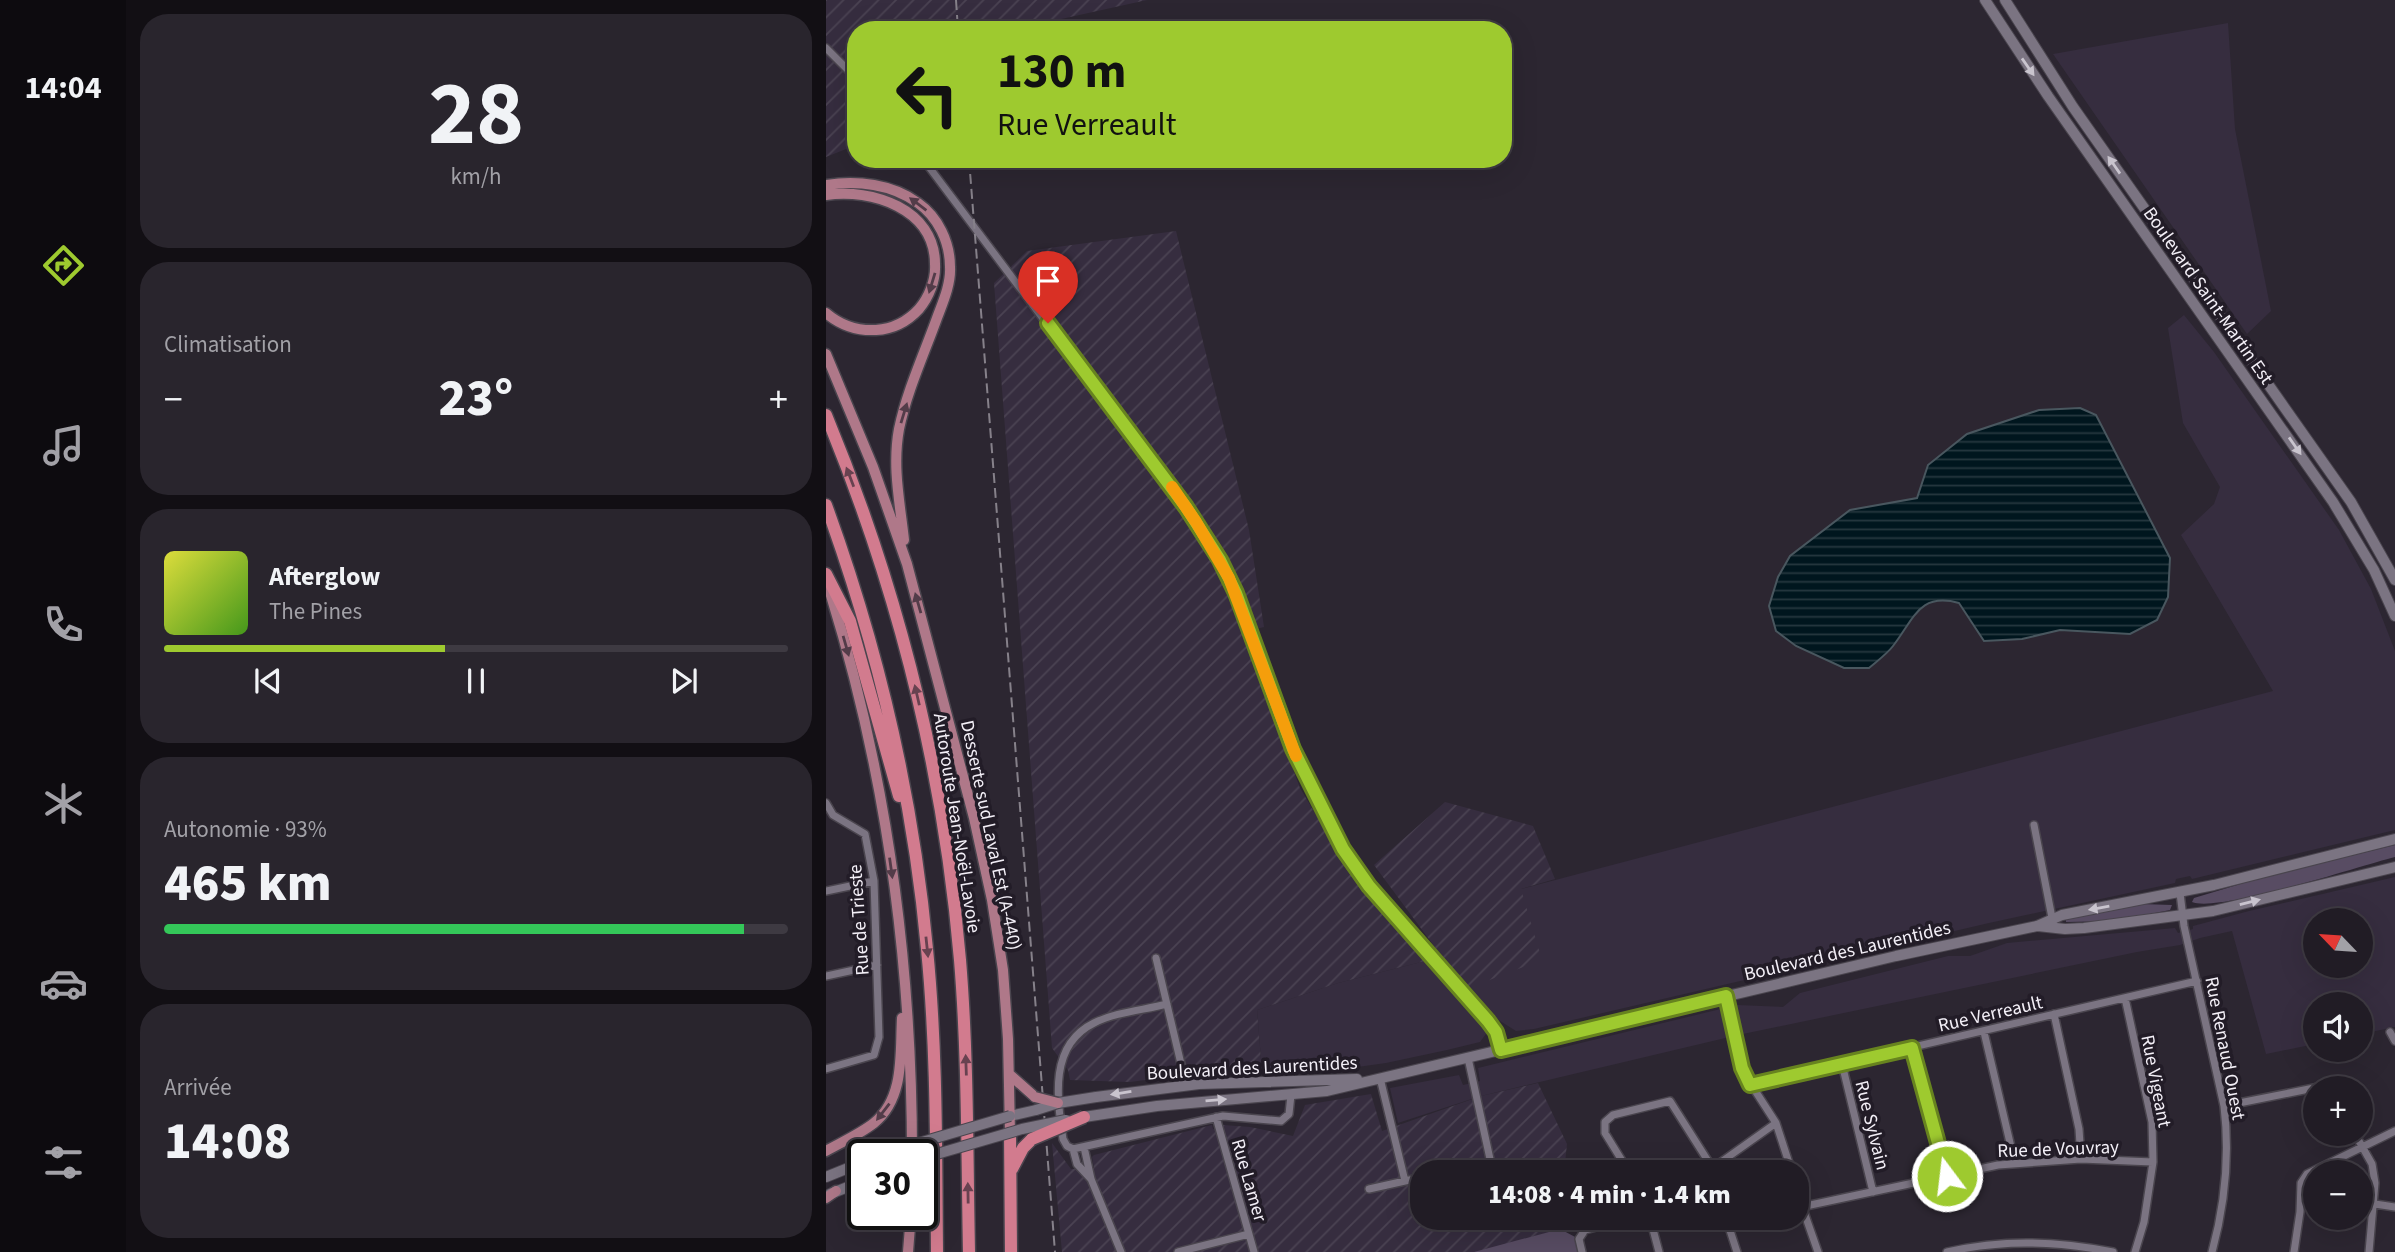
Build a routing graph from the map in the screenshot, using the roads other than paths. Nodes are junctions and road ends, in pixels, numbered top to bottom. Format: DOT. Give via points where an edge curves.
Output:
graph roads {
  1 [pos="1985,0"];
  2 [pos="2005,0"];
  3 [pos="826,48"];
  4 [pos="847,69"];
  5 [pos="930,168"];
  6 [pos="826,185"];
  7 [pos="826,195"];
  8 [pos="826,313"];
  9 [pos="826,354"];
  10 [pos="826,415"];
  11 [pos="826,505"];
  12 [pos="907,564"];
  13 [pos="826,574"];
  14 [pos="826,580"];
  15 [pos="2395,580"];
  16 [pos="2395,615"];
  17 [pos="826,803"];
  18 [pos="2034,824"];
  19 [pos="2395,839"];
  20 [pos="917,862"];
  21 [pos="2395,867"];
  22 [pos="874,881"];
  23 [pos="826,891"];
  24 [pos="2180,893"];
  25 [pos="2183,916"];
  26 [pos="2053,924"];
  27 [pos="1156,958"];
  28 [pos="877,965"];
  29 [pos="826,976"];
  30 [pos="903,977"];
  31 [pos="2197,981"];
  32 [pos="1726,996"];
  33 [pos="2125,998"];
  34 [pos="1167,1004"];
  35 [pos="2054,1014"];
  36 [pos="1984,1032"];
  37 [pos="2390,1032"];
  38 [pos="2395,1041"];
  39 [pos="1912,1048"];
  40 [pos="1501,1050"];
  41 [pos="1468,1058"];
  42 [pos="1842,1065"];
  43 [pos="826,1069"];
  44 [pos="1009,1074"];
  45 [pos="1380,1078"];
  46 [pos="1185,1085"];
  47 [pos="1750,1085"];
  48 [pos="2303,1090"];
  49 [pos="1291,1095"];
  50 [pos="1058,1103"];
  51 [pos="2224,1106"];
  52 [pos="1010,1116"];
  53 [pos="1084,1117"];
  54 [pos="1216,1117"];
  55 [pos="1776,1123"];
  56 [pos="2395,1131"];
  57 [pos="1010,1133"];
  58 [pos="912,1139"];
  59 [pos="929,1139"];
  60 [pos="1084,1147"];
  61 [pos="2362,1148"];
  62 [pos="1073,1149"];
  63 [pos="826,1151"];
  64 [pos="938,1154"];
  65 [pos="1015,1154"];
  66 [pos="2081,1159"];
  67 [pos="1489,1160"];
  68 [pos="1622,1160"];
  69 [pos="1708,1160"];
  70 [pos="1727,1160"];
  71 [pos="1788,1160"];
  72 [pos="2153,1162"];
  73 [pos="2015,1164"];
  74 [pos="847,1168"];
  75 [pos="1947,1176"];
  76 [pos="826,1177"];
  77 [pos="1091,1179"];
  78 [pos="1410,1180"];
  79 [pos="1405,1181"];
  80 [pos="847,1188"];
  81 [pos="1369,1189"];
  82 [pos="1873,1192"];
  83 [pos="829,1195"];
  84 [pos="2375,1203"];
  85 [pos="1809,1205"];
  86 [pos="2395,1207"];
  87 [pos="1809,1228"];
  88 [pos="910,1230"];
  89 [pos="1585,1230"];
  90 [pos="1653,1230"];
  91 [pos="1730,1230"];
  92 [pos="1249,1234"];
  93 [pos="908,1252"];
  94 [pos="937,1252"];
  95 [pos="969,1252"];
  96 [pos="1011,1252"];
  97 [pos="1121,1252"];
  98 [pos="1178,1252"];
  99 [pos="1254,1252"];
  100 [pos="1582,1252"];
  101 [pos="1659,1252"];
  102 [pos="1737,1252"];
  103 [pos="1818,1252"];
  104 [pos="1947,1252"];
  105 [pos="2113,1252"];
  106 [pos="2135,1252"];
  107 [pos="2212,1252"];
  108 [pos="2294,1252"];
  109 [pos="2369,1252"];
  1 -- 16 [label="main road, Boulevard Saint-Martin Est, one-way" via="2333,502"];
  15 -- 2 [label="main road, Boulevard Saint-Martin Est, one-way" via="2345,494 2073,107"];
  3 -- 4 [label="street"];
  5 -- 40 [label="street" via="1196,522 1229,578 1293,749 1338,840 1369,886 1488,1021"];
  12 -- 6 [label="main road, one-way" via="896,479 897,443 947,289 948,250 936,221 908,196 877,186"];
  7 -- 8 [label="main road, one-way" via="868,195 905,211 926,231 936,266 925,300 911,317 894,327 858,329"];
  9 -- 12 [label="main road, Desserte sud Laval Est (A-440)"];
  95 -- 10 [label="highway, Autoroute Jean-Noël-Lavoie, one-way" via="963,1002 942,814 896,613"];
  11 -- 20 [label="highway" via="881,682"];
  44 -- 12 [label="main road, Desserte sud Laval Est (A-440), one-way" via="1005,991 992,900"];
  13 -- 20 [label="highway" via="850,621"];
  14 -- 30 [label="main road, one-way" via="875,765"];
  17 -- 22 [label="street, Rue de Trieste" via="833,815 865,834"];
  18 -- 26 [label="street"];
  19 -- 24 [label="main road, Boulevard des Laurentides"];
  20 -- 94 [label="highway, one-way" via="933,1024"];
  25 -- 21 [label="main road, Boulevard des Laurentides, one-way"];
  22 -- 23 [label="street"];
  22 -- 28 [label="street, Rue de Trieste"];
  24 -- 25 [label="street, Rue Renaud Ouest"];
  24 -- 26 [label="main road, Boulevard des Laurentides, one-way" via="2070,913"];
  25 -- 26 [label="main road, Boulevard des Laurentides" via="2095,927"];
  25 -- 31 [label="street, Rue Renaud Ouest"];
  26 -- 32 [label="main road, Boulevard des Laurentides"];
  27 -- 34 [label="street"];
  28 -- 29 [label="street"];
  28 -- 43 [label="street, Rue de Trieste" via="879,1037 874,1055"];
  30 -- 58 [label="main road"];
  30 -- 63 [label="main road, one-way" via="900,1063 894,1094 874,1123"];
  31 -- 33 [label="street, Rue Verreault"];
  31 -- 51 [label="street, Rue Renaud Ouest"];
  32 -- 40 [label="main road, Boulevard des Laurentides"];
  32 -- 47 [label="street"];
  33 -- 35 [label="street, Rue Verreault"];
  33 -- 72 [label="street, Rue Vigeant" via="2152,1122"];
  34 -- 46 [label="street"];
  34 -- 62 [label="street" via="1094,1023 1069,1045 1058,1086 1063,1139"];
  35 -- 36 [label="street, Rue Verreault"];
  35 -- 66 [label="street" via="2079,1129"];
  36 -- 39 [label="street, Rue Verreault"];
  36 -- 73 [label="street"];
  37 -- 38 [label="street"];
  39 -- 42 [label="street, Rue Verreault"];
  39 -- 75 [label="street"];
  40 -- 41 [label="main road, Boulevard des Laurentides"];
  41 -- 45 [label="main road, Boulevard des Laurentides"];
  41 -- 67 [label="street"];
  42 -- 47 [label="street, Rue Verreault"];
  42 -- 82 [label="street, Rue Sylvain"];
  44 -- 50 [label="main road, bridge" via="1030,1094"];
  44 -- 52 [label="main road, Desserte sud Laval Est (A-440)"];
  45 -- 46 [label="main road, Boulevard des Laurentides"];
  45 -- 49 [label="main road, Boulevard des Laurentides"];
  45 -- 79 [label="street"];
  46 -- 50 [label="main road, Boulevard des Laurentides, one-way, bridge"];
  47 -- 55 [label="street"];
  48 -- 51 [label="street"];
  53 -- 49 [label="main road, Boulevard des Laurentides, one-way"];
  49 -- 54 [label="street, Boulevard des Laurentides" via="1289,1114 1282,1121"];
  50 -- 52 [label="main road, Boulevard des Laurentides, bridge"];
  51 -- 107 [label="street, Rue Renaud Ouest" via="2227,1155 2222,1216"];
  52 -- 57 [label="main road, Desserte sud Laval Est (A-440), bridge"];
  52 -- 59 [label="main road, Boulevard des Laurentides, bridge"];
  53 -- 57 [label="main road, Boulevard des Laurentides, bridge"];
  53 -- 65 [label="highway, bridge" via="1032,1139"];
  54 -- 60 [label="street, Boulevard des Laurentides"];
  54 -- 92 [label="street, Rue Lamer"];
  55 -- 70 [label="street"];
  55 -- 71 [label="street"];
  56 -- 61 [label="street"];
  57 -- 64 [label="main road, Boulevard des Laurentides, bridge"];
  57 -- 65 [label="highway"];
  60 -- 62 [label="street, Boulevard des Laurentides"];
  60 -- 77 [label="street"];
  61 -- 84 [label="street" via="2372,1164"];
  61 -- 108 [label="street" via="2308,1174 2301,1183"];
  62 -- 77 [label="street" via="1077,1164"];
  65 -- 96 [label="highway"];
  66 -- 72 [label="street, Rue de Vouvray"];
  66 -- 73 [label="street, Rue de Vouvray"];
  68 -- 69 [label="street" via="1605,1133 1605,1122 1613,1115 1670,1101"];
  72 -- 106 [label="street, Rue Vigeant"];
  73 -- 75 [label="street, Rue de Vouvray"];
  74 -- 76 [label="main road"];
  75 -- 82 [label="street, Rue de Vouvray"];
  77 -- 97 [label="street"];
  78 -- 79 [label="street"];
  79 -- 81 [label="street"];
  80 -- 83 [label="main road"];
  82 -- 85 [label="street, Rue de Vouvray"];
  84 -- 86 [label="street"];
  84 -- 109 [label="street"];
  87 -- 103 [label="street"];
  88 -- 93 [label="main road"];
  89 -- 100 [label="street" via="1579,1239"];
  90 -- 101 [label="street"];
  91 -- 102 [label="street"];
  92 -- 98 [label="street"];
  92 -- 99 [label="street, Rue Lamer"];
  104 -- 105 [label="street" via="2037,1241"];
}
